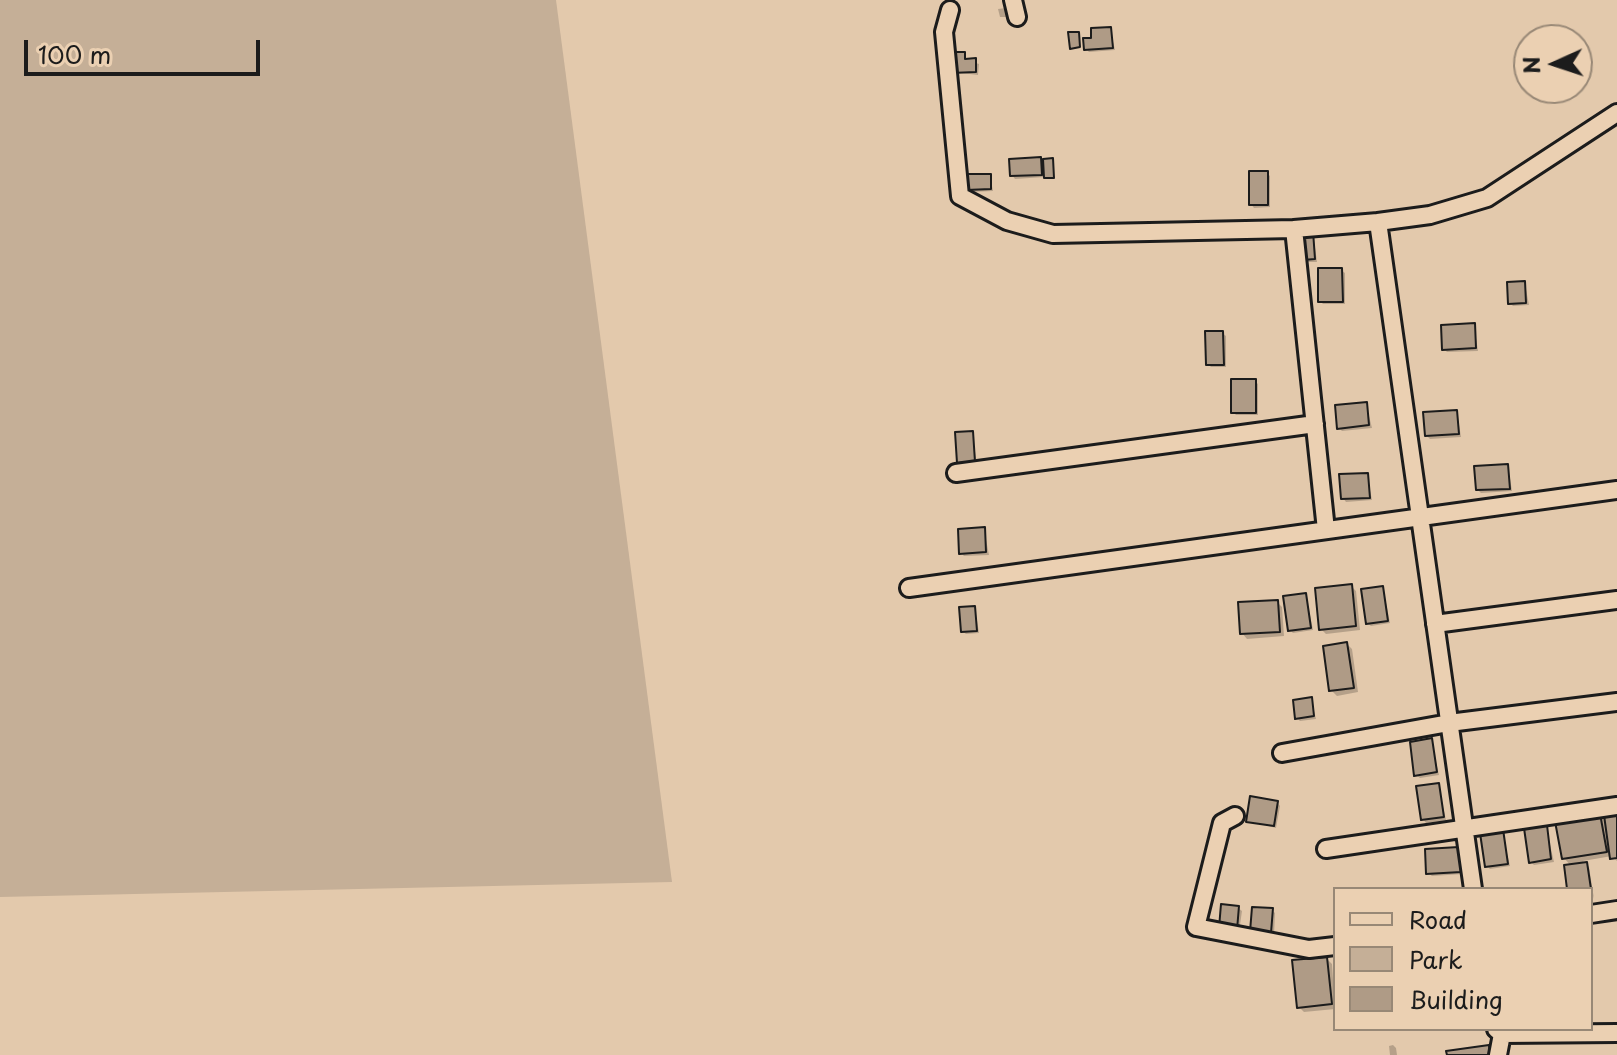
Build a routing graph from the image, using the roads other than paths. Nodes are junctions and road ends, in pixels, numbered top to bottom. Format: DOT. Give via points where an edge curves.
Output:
graph roads {
  1 [pos="1013,0"];
  2 [pos="950,10"];
  3 [pos="1017,17"];
  4 [pos="1617,113"];
  5 [pos="1378,222"];
  6 [pos="1294,229"];
  7 [pos="1315,424"];
  8 [pos="956,473"];
  9 [pos="1617,490"];
  10 [pos="1420,517"];
  11 [pos="1326,530"];
  12 [pos="909,588"];
  13 [pos="1617,600"];
  14 [pos="1435,624"];
  15 [pos="1617,702"];
  16 [pos="1449,723"];
  17 [pos="1282,753"];
  18 [pos="1617,806"];
  19 [pos="1235,816"];
  20 [pos="1464,828"];
  21 [pos="1326,849"];
  22 [pos="1473,887"];
  23 [pos="1617,910"];
  24 [pos="1593,914"];
  25 [pos="1333,946"];
  26 [pos="1499,1032"];
  27 [pos="1617,1033"];
  28 [pos="1498,1055"];
  1 -- 3 [label="street"];
  2 -- 6 [label="street" via="944,32 957,186 969,203 1053,234"];
  4 -- 5 [label="street" via="1487,198 1430,215"];
  5 -- 6 [label="street"];
  5 -- 10 [label="street"];
  6 -- 7 [label="street"];
  7 -- 8 [label="street"];
  7 -- 11 [label="street"];
  9 -- 10 [label="street"];
  10 -- 11 [label="street"];
  10 -- 14 [label="street"];
  11 -- 12 [label="street"];
  13 -- 14 [label="street"];
  14 -- 16 [label="street"];
  15 -- 16 [label="street"];
  16 -- 17 [label="street"];
  16 -- 20 [label="street"];
  18 -- 20 [label="street"];
  19 -- 25 [label="street" via="1222,823 1196,927 1309,949"];
  20 -- 21 [label="street"];
  20 -- 22 [label="street"];
  23 -- 24 [label="street"];
  26 -- 27 [label="street"];
  26 -- 28 [label="street"];
}
